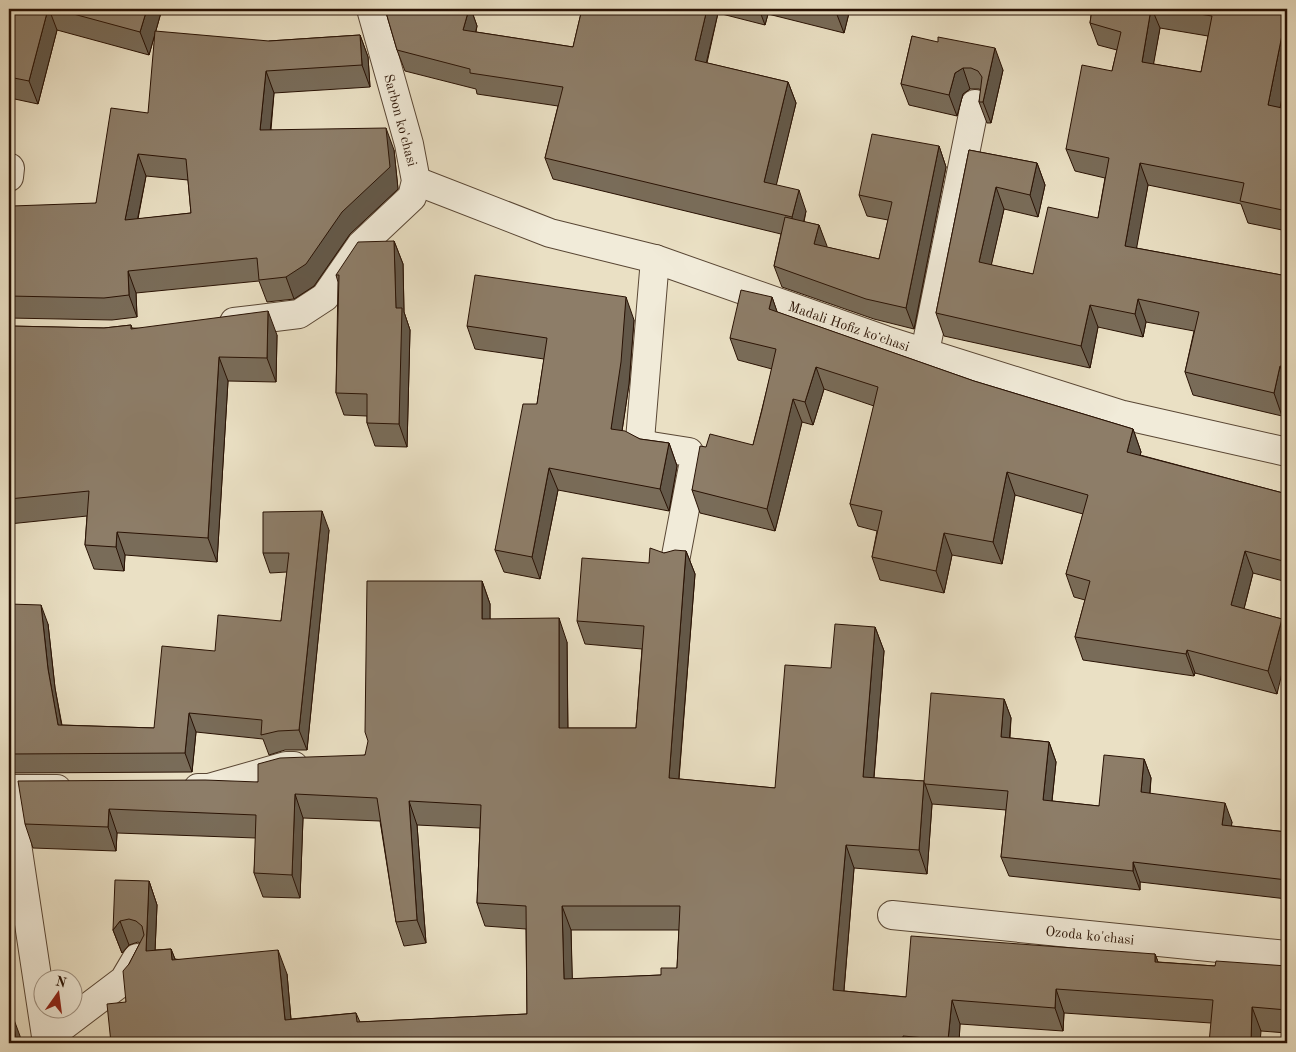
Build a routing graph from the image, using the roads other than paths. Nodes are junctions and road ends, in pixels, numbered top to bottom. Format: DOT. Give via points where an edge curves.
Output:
graph roads {
  1 [pos="371,9"];
  2 [pos="975,104"];
  3 [pos="416,181"];
  4 [pos="655,259"];
  5 [pos="211,325"];
  6 [pos="925,352"];
  7 [pos="1286,446"];
  8 [pos="675,561"];
  9 [pos="324,765"];
  10 [pos="169,788"];
  11 [pos="79,789"];
  12 [pos="9,790"];
  13 [pos="892,915"];
  14 [pos="1287,955"];
  15 [pos="137,958"];
  16 [pos="47,1041"];
  1 -- 3 [label="street, Sarbon ko'chasi" via="409,144"];
  2 -- 6 [label="street"];
  3 -- 4 [label="street, Madali Hofiz koʻchasi" via="550,233"];
  3 -- 5 [label="street, Sarbon ko'chasi" via="412,197 361,244 325,297 299,314"];
  4 -- 6 [label="street, Madali Hofiz koʻchasi"];
  4 -- 8 [label="street" via="640,440 651,446 689,452 694,461"];
  6 -- 7 [label="street, Madali Hofiz koʻchasi" via="1123,415"];
  9 -- 10 [label="street" via="286,766 209,788"];
  11 -- 12 [label="street"];
  12 -- 16 [label="street"];
  13 -- 14 [label="street, Ozoda ko'chasi"];
  15 -- 16 [label="street" via="124,980"];
}
